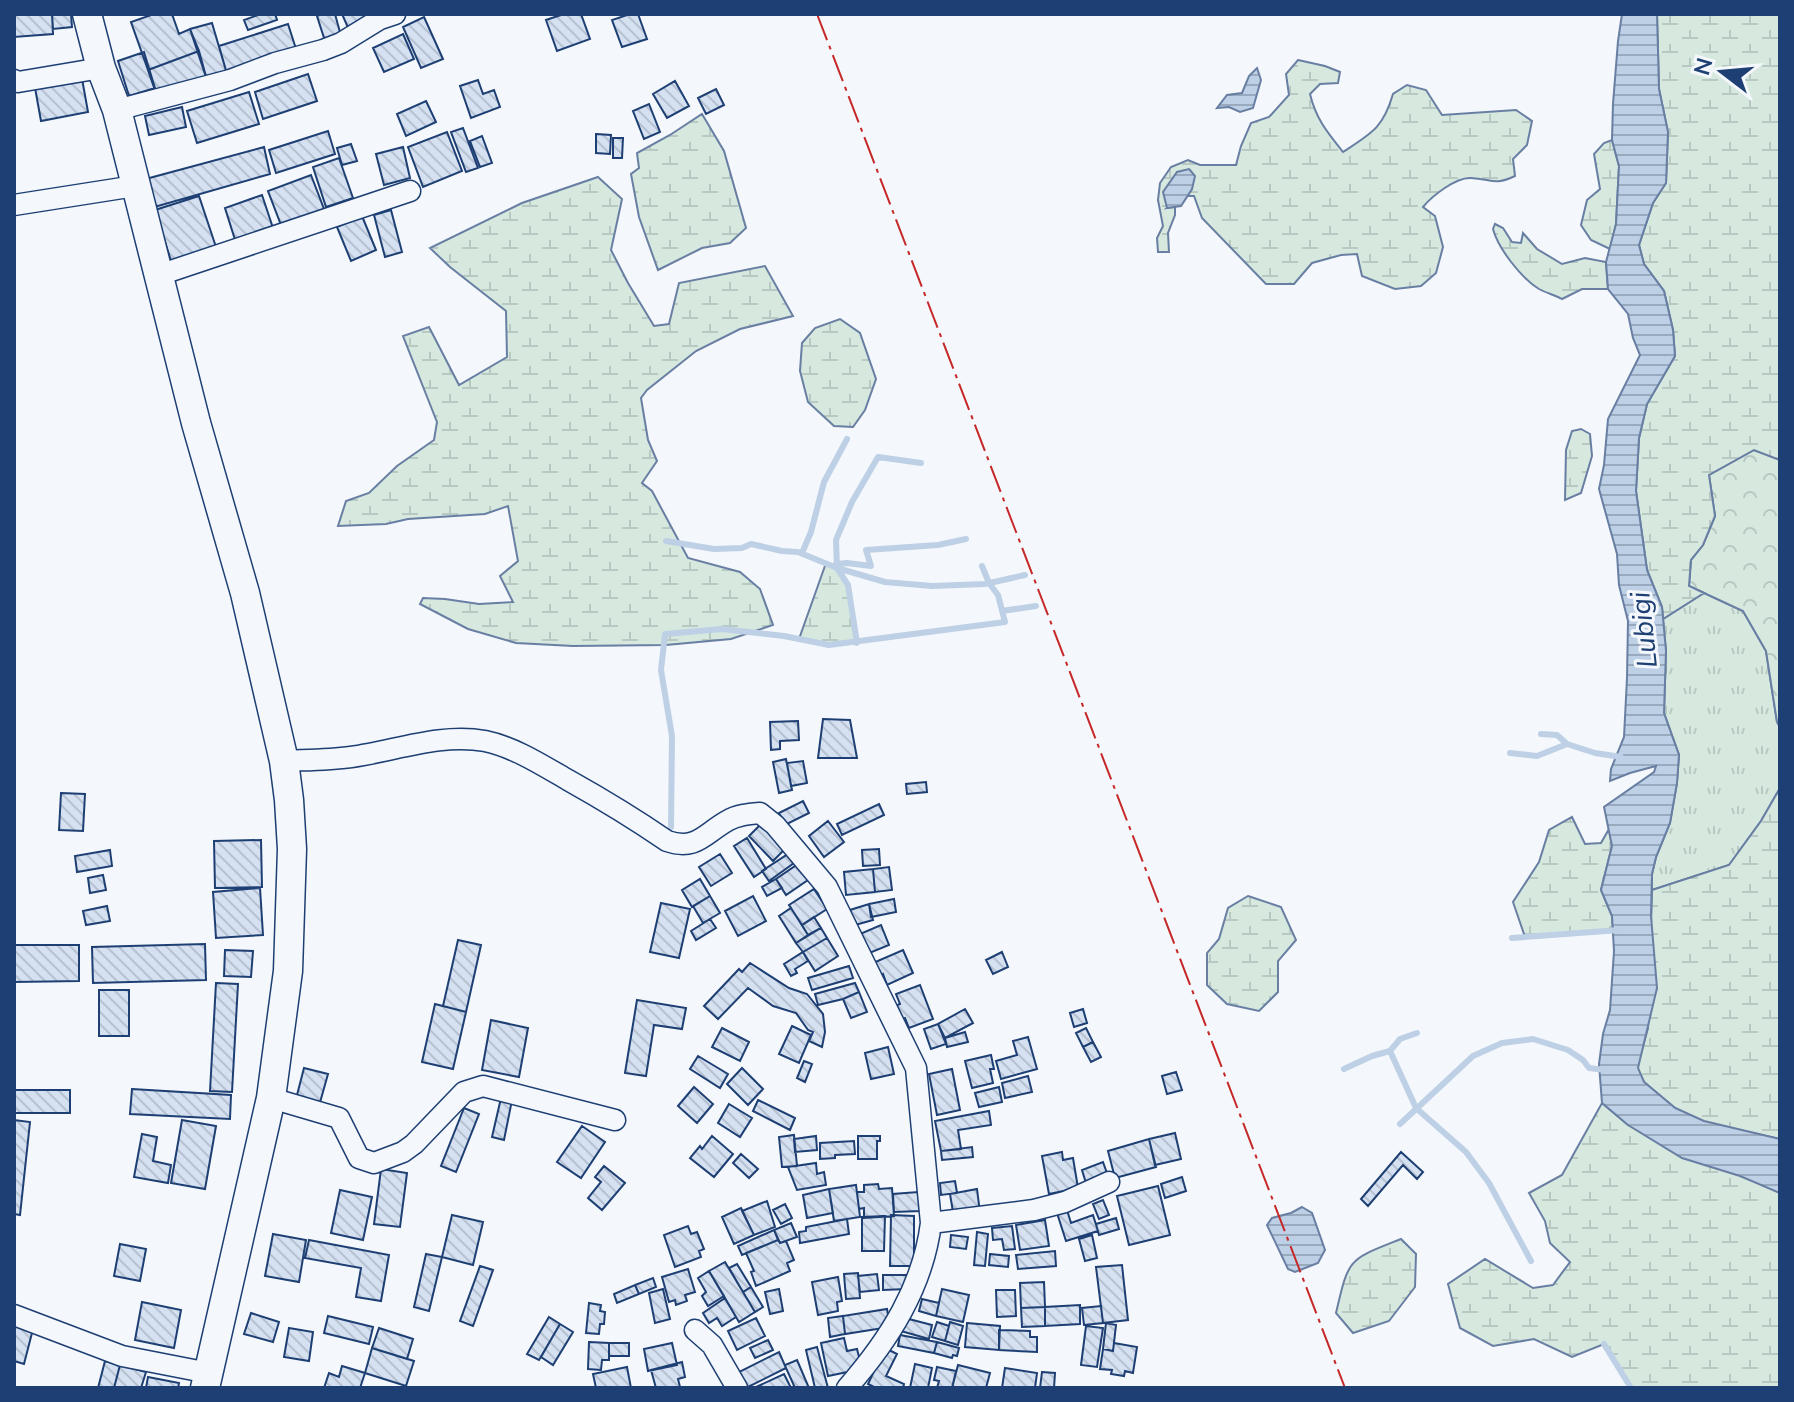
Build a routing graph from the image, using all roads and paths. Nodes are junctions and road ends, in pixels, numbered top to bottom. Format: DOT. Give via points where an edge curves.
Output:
graph roads {
  1 [pos="87,14"];
  2 [pos="395,14"];
  3 [pos="101,68"];
  4 [pos="14,80"];
  5 [pos="117,110"];
  6 [pos="135,186"];
  7 [pos="410,191"];
  8 [pos="14,205"];
  9 [pos="159,275"];
  10 [pos="284,761"];
  11 [pos="271,1098"];
  12 [pos="615,1120"];
  13 [pos="1109,1182"];
  14 [pos="931,1223"];
  15 [pos="14,1315"];
  16 [pos="695,1330"];
  17 [pos="207,1380"];
  18 [pos="737,1388"];
  19 [pos="847,1388"];
  1 -- 3 [label="street"];
  2 -- 5 [label="street" via="323,50"];
  3 -- 4 [label="street"];
  3 -- 5 [label="street"];
  5 -- 6 [label="street"];
  6 -- 8 [label="street"];
  6 -- 9 [label="street"];
  7 -- 9 [label="street"];
  9 -- 10 [label="street" via="245,593"];
  10 -- 11 [label="street" via="292,849 288,971"];
  10 -- 14 [label="street" via="351,757 429,742 485,741 543,765 679,845 702,839 729,820 760,813 827,887 916,1068"];
  11 -- 12 [label="street" via="339,1118 359,1158 374,1163 403,1152 464,1092 483,1086"];
  11 -- 17 [label="street"];
  13 -- 14 [label="street" via="1034,1210"];
  14 -- 19 [label="street" via="922,1269 908,1303"];
  15 -- 17 [label="street" via="122,1356"];
  16 -- 18 [label="street" via="712,1345"];
}
